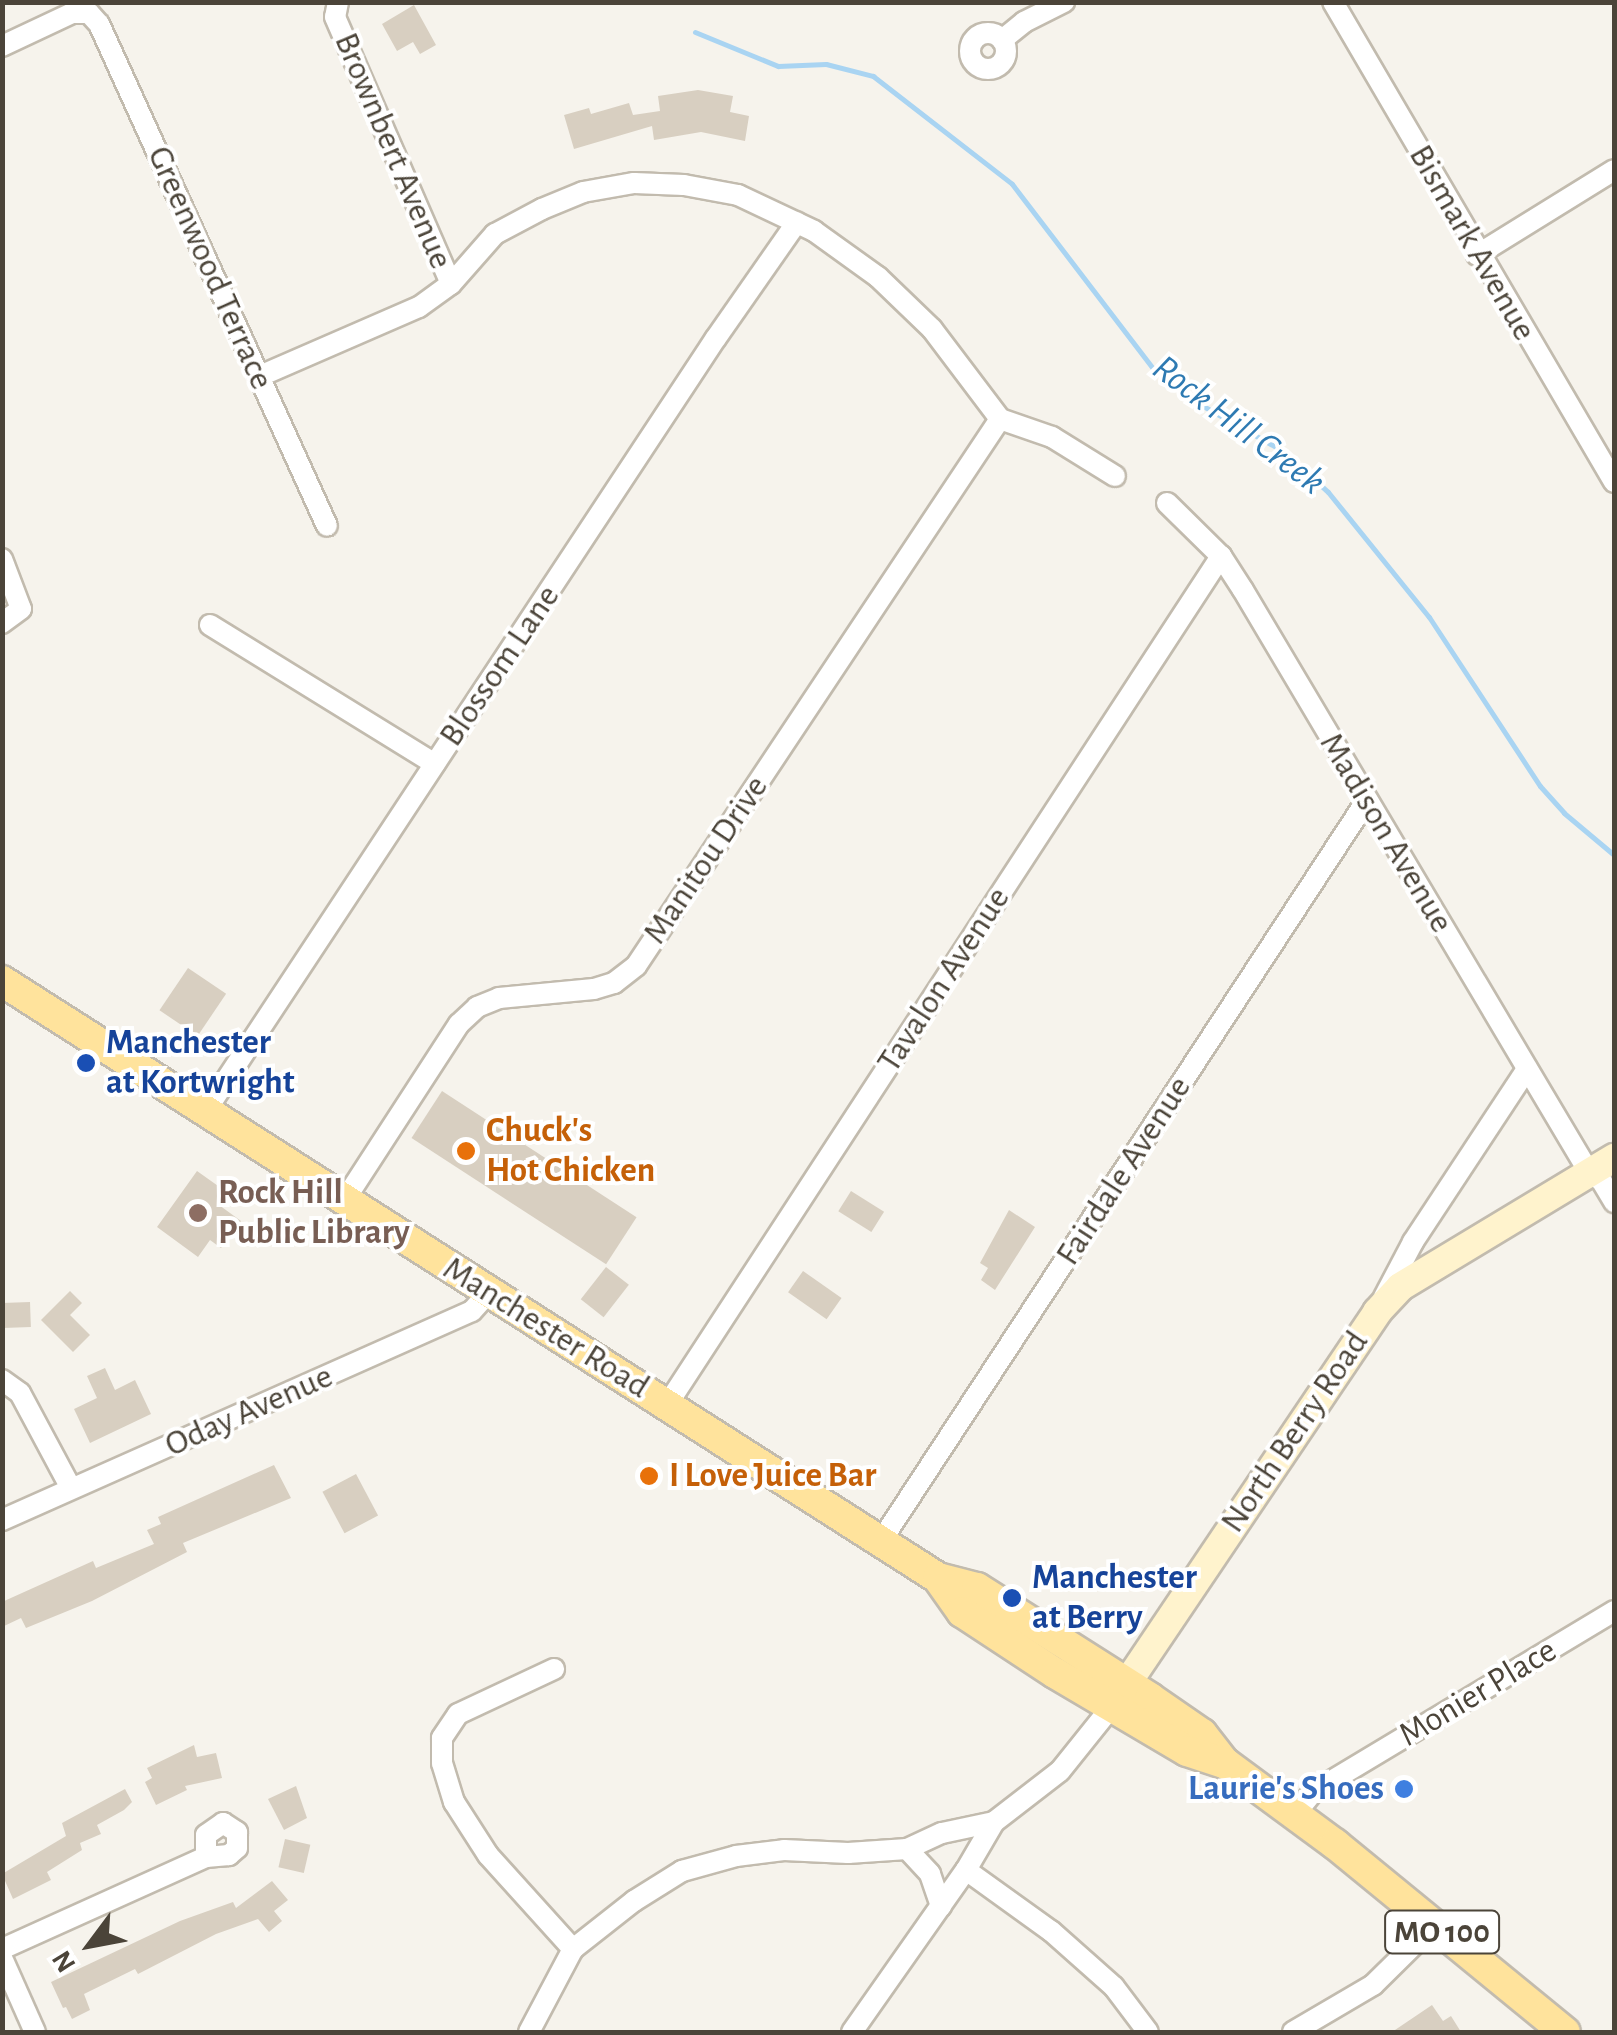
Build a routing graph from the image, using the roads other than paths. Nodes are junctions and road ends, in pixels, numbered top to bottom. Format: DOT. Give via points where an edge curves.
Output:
graph roads {
  1 [pos="1064,2"];
  2 [pos="1334,3"];
  3 [pos="337,10"];
  4 [pos="1002,40"];
  5 [pos="2,46"];
  6 [pos="1614,170"];
  7 [pos="798,222"];
  8 [pos="1478,255"];
  9 [pos="451,284"];
  10 [pos="260,376"];
  11 [pos="1000,419"];
  12 [pos="1115,476"];
  13 [pos="1614,482"];
  14 [pos="1167,504"];
  15 [pos="327,526"];
  16 [pos="1221,556"];
  17 [pos="2,559"];
  18 [pos="2,623"];
  19 [pos="210,625"];
  20 [pos="436,764"];
  21 [pos="1367,800"];
  22 [pos="5,988"];
  23 [pos="1528,1069"];
  24 [pos="205,1112"];
  25 [pos="1614,1158"];
  26 [pos="1590,1174"];
  27 [pos="344,1200"];
  28 [pos="1614,1202"];
  29 [pos="489,1292"];
  30 [pos="1376,1312"];
  31 [pos="2,1380"];
  32 [pos="667,1404"];
  33 [pos="71,1488"];
  34 [pos="2,1520"];
  35 [pos="881,1541"];
  36 [pos="1614,1611"];
  37 [pos="554,1669"];
  38 [pos="1119,1694"];
  39 [pos="1296,1813"];
  40 [pos="994,1822"];
  41 [pos="907,1849"];
  42 [pos="206,1857"];
  43 [pos="966,1870"];
  44 [pos="941,1906"];
  45 [pos="1434,1925"];
  46 [pos="2,1949"];
  47 [pos="573,1949"];
  48 [pos="2,1958"];
  49 [pos="35,2032"];
  50 [pos="529,2032"];
  51 [pos="852,2032"];
  52 [pos="1148,2032"];
  53 [pos="1293,2032"];
  54 [pos="1565,2032"];
  1 -- 4 [label="street"];
  2 -- 8 [label="street, Bismark Avenue"];
  3 -- 9 [label="street, Brownbert Avenue"];
  5 -- 10 [label="street, Greenwood Terrace" via="72,13 89,12 99,24"];
  6 -- 8 [label="street"];
  7 -- 9 [label="street" via="738,195 684,185 634,183 583,192 495,234"];
  7 -- 11 [label="street" via="878,277 932,330"];
  7 -- 20 [label="street, Blossom Lane"];
  8 -- 13 [label="street, Bismark Avenue"];
  9 -- 10 [label="street" via="410,312"];
  10 -- 15 [label="street, Greenwood Terrace"];
  11 -- 12 [label="street" via="1052,437"];
  11 -- 27 [label="street, Manitou Drive" via="636,966 594,989 499,998 477,1007 459,1024"];
  14 -- 16 [label="street, Madison Avenue"];
  16 -- 21 [label="street, Madison Avenue"];
  16 -- 32 [label="street, Tavalon Avenue"];
  17 -- 18 [label="street" via="21,609"];
  19 -- 20 [label="street"];
  20 -- 24 [label="street, Blossom Lane"];
  21 -- 23 [label="street, Madison Avenue"];
  21 -- 35 [label="street, Fairdale Avenue"];
  22 -- 24 [label="main road, Manchester Road / MO 100"];
  23 -- 26 [label="street, Madison Avenue"];
  23 -- 30 [label="street, North Berry Road"];
  24 -- 27 [label="main road, Manchester Road / MO 100"];
  25 -- 26 [label="main road, North Berry Road"];
  26 -- 28 [label="street, Madison Avenue"];
  26 -- 30 [label="main road, North Berry Road" via="1400,1287"];
  27 -- 29 [label="main road, Manchester Road / MO 100"];
  29 -- 32 [label="main road, Manchester Road / MO 100"];
  29 -- 33 [label="street, Oday Avenue" via="472,1311"];
  30 -- 38 [label="main road, North Berry Road"];
  31 -- 33 [label="street" via="20,1393"];
  32 -- 35 [label="main road, Manchester Road / MO 100"];
  33 -- 34 [label="street, Oday Avenue"];
  35 -- 38 [label="main road, Manchester Road / MO 100" via="938,1578 962,1612"];
  36 -- 39 [label="street, Monier Place" via="1313,1792"];
  37 -- 47 [label="street" via="458,1714 442,1738 442,1763 454,1802 481,1845"];
  38 -- 39 [label="main road, Manchester Road / MO 100" via="1202,1734 1225,1763"];
  38 -- 40 [label="street, North Berry Road" via="1060,1771"];
  39 -- 45 [label="main road, Manchester Road / MO 100"];
  40 -- 41 [label="street, North Berry Road"];
  40 -- 43 [label="street"];
  41 -- 44 [label="street" via="930,1874"];
  41 -- 47 [label="street, North Berry Road" via="784,1850 682,1871"];
  42 -- 46 [label="street"];
  43 -- 44 [label="street"];
  43 -- 52 [label="street" via="1114,1987"];
  44 -- 51 [label="street"];
  45 -- 53 [label="street" via="1390,1973"];
  45 -- 54 [label="main road, Manchester Road / MO 100"];
  47 -- 50 [label="street, North Berry Road"];
  48 -- 49 [label="street"];
}
